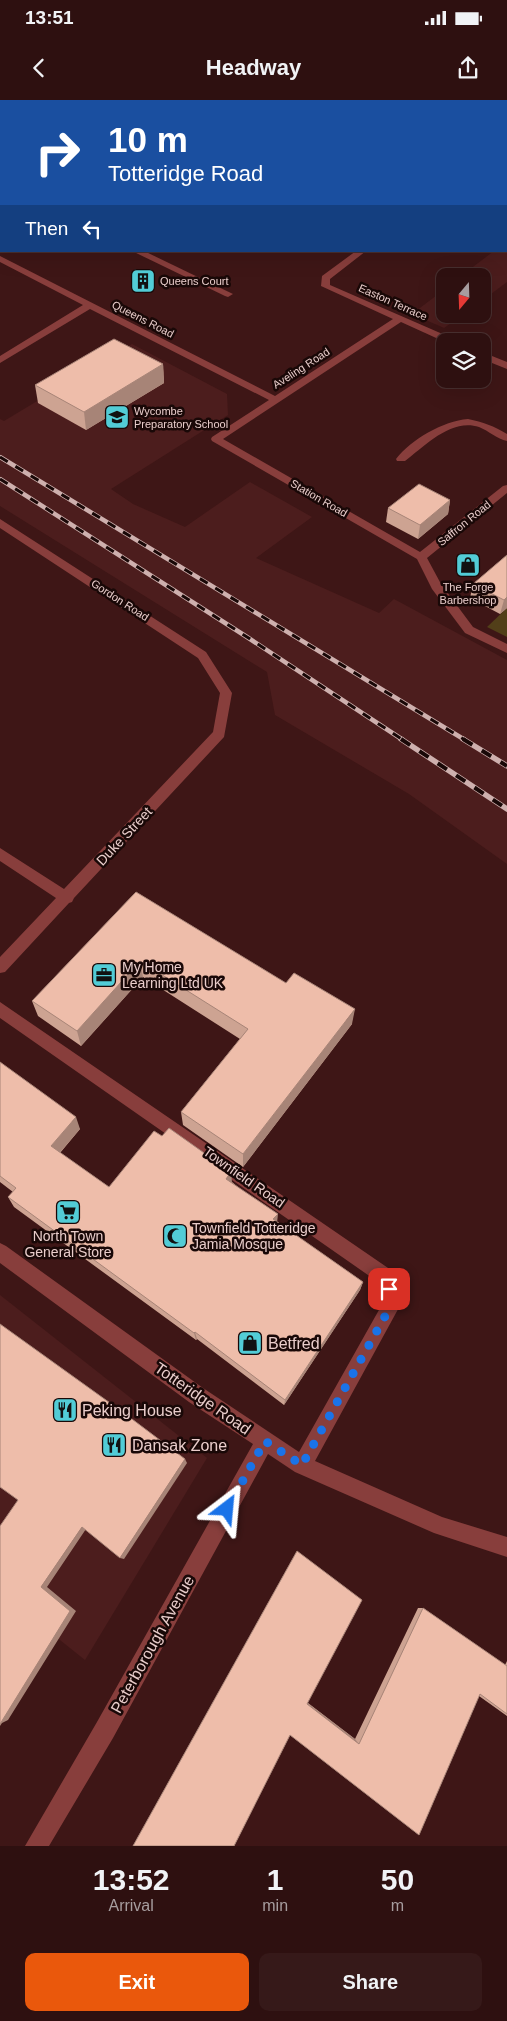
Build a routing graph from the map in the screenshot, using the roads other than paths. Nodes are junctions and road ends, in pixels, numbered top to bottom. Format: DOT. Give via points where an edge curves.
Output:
graph roads {
  1 [pos="138,252"];
  2 [pos="361,252"];
  3 [pos="0,259"];
  4 [pos="228,294"];
  5 [pos="89,305"];
  6 [pos="400,319"];
  7 [pos="436,335"];
  8 [pos="491,359"];
  9 [pos="0,360"];
  10 [pos="507,366"];
  11 [pos="276,400"];
  12 [pos="507,438"];
  13 [pos="216,439"];
  14 [pos="401,459"];
  15 [pos="507,488"];
  16 [pos="0,523"];
  17 [pos="421,558"];
  18 [pos="507,649"];
  19 [pos="226,693"];
  20 [pos="0,854"];
  21 [pos="67,898"];
  22 [pos="0,967"];
  23 [pos="0,1009"];
  24 [pos="0,1252"];
  25 [pos="265,1441"];
  26 [pos="302,1465"];
  27 [pos="507,1547"];
  28 [pos="36,1846"];
  1 -- 4 [label="street"];
  2 -- 6 [label="street, Easton Terrace" via="325,278 326,286"];
  3 -- 5 [label="street, Queens Road"];
  5 -- 9 [label="street"];
  5 -- 11 [label="street, Queens Road"];
  6 -- 7 [label="street, Easton Terrace"];
  6 -- 11 [label="street, Aveling Road"];
  8 -- 10 [label="street"];
  11 -- 13 [label="street, Aveling Road"];
  12 -- 14 [label="street" via="478,423 463,421 452,424"];
  13 -- 17 [label="street, Station Road"];
  15 -- 17 [label="street, Saffron Road"];
  16 -- 19 [label="street, Gordon Road" via="202,655"];
  17 -- 18 [label="street" via="436,586 469,630"];
  19 -- 21 [label="street, Duke Street" via="219,734"];
  20 -- 21 [label="street"];
  21 -- 22 [label="street, Duke Street"];
  23 -- 26 [label="street, Townfield Road" via="385,1276 393,1302"];
  24 -- 25 [label="street, Totteridge Road" via="196,1396"];
  25 -- 26 [label="street, Totteridge Road"];
  25 -- 28 [label="street, Peterborough Avenue" via="105,1730"];
  26 -- 27 [label="street, Totteridge Road" via="441,1526"];
}
